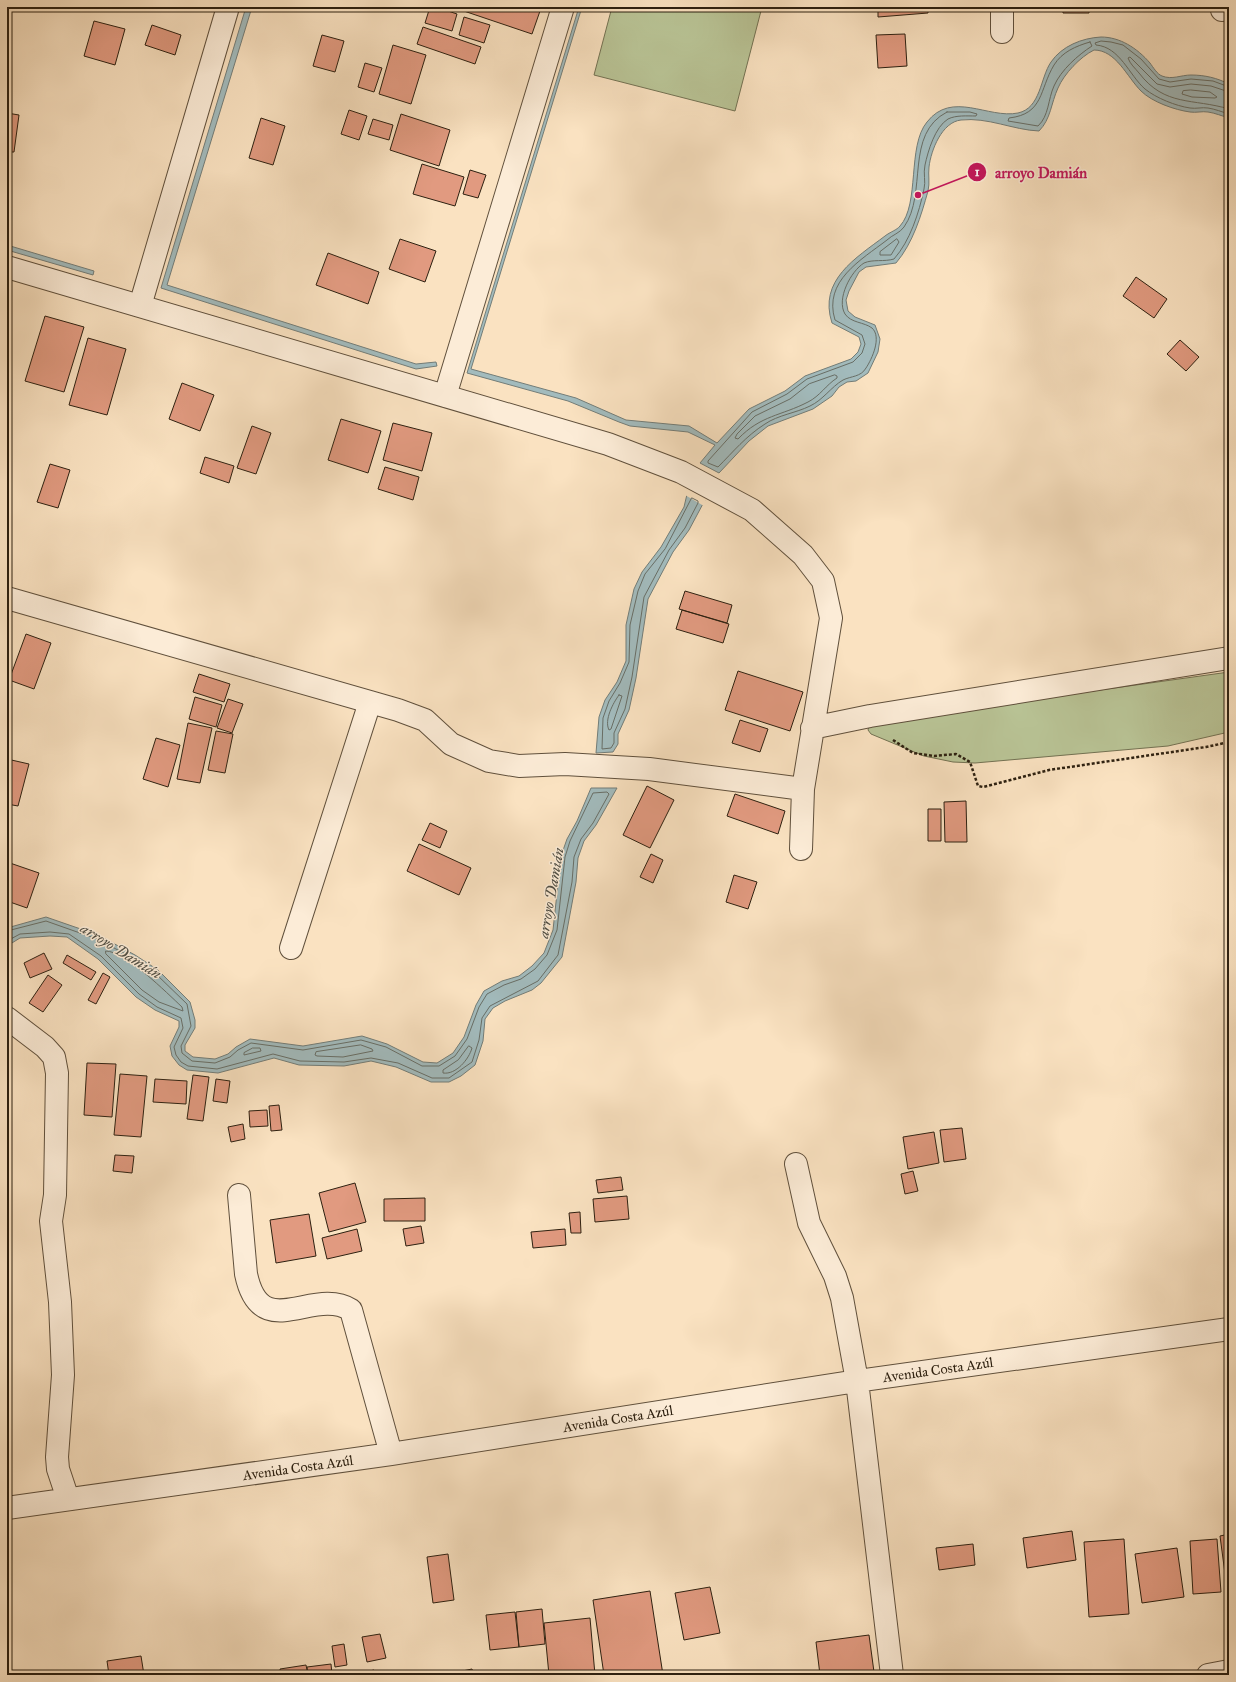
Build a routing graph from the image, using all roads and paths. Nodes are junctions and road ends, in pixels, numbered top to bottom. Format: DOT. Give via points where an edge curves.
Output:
graph roads {
  1 [pos="228,7"];
  2 [pos="563,7"];
  3 [pos="1002,7"];
  4 [pos="1002,32"];
  5 [pos="7,267"];
  6 [pos="140,306"];
  7 [pos="445,396"];
  8 [pos="7,598"];
  9 [pos="1229,658"];
  10 [pos="370,702"];
  11 [pos="812,728"];
  12 [pos="892,739"];
  13 [pos="1229,742"];
  14 [pos="802,788"];
  15 [pos="801,849"];
  16 [pos="291,948"];
  17 [pos="7,1018"];
  18 [pos="796,1164"];
  19 [pos="239,1195"];
  20 [pos="1229,1329"];
  21 [pos="857,1382"];
  22 [pos="391,1454"];
  23 [pos="68,1499"];
  24 [pos="7,1508"];
  25 [pos="1229,1671"];
  26 [pos="892,1675"];
  27 [pos="1208,1675"];
  1 -- 6 [label="street"];
  2 -- 7 [label="street"];
  3 -- 4 [label="street"];
  5 -- 6 [label="street"];
  6 -- 7 [label="street"];
  7 -- 11 [label="street" via="608,444 681,472 752,510 803,555 823,582 831,618"];
  8 -- 10 [label="street"];
  9 -- 11 [label="street" via="870,716"];
  10 -- 14 [label="street" via="425,720 451,744 489,761 519,766 565,764 649,769"];
  10 -- 16 [label="street"];
  11 -- 14 [label="street"];
  12 -- 13 [label="path" via="909,752 918,755 956,754 970,762 978,786 984,787 1049,770"];
  14 -- 15 [label="street"];
  17 -- 23 [label="street" via="45,1047 54,1057 57,1073 55,1195 50,1221 60,1302 63,1375 57,1457 58,1469"];
  18 -- 21 [label="street" via="809,1223 835,1276 842,1298"];
  19 -- 22 [label="street" via="246,1274 248,1286 256,1301 266,1309 277,1311 331,1304 345,1306 351,1310"];
  20 -- 21 [label="street, Avenida Costa Azúl"];
  21 -- 22 [label="street, Avenida Costa Azúl"];
  21 -- 26 [label="street"];
  22 -- 23 [label="street, Avenida Costa Azúl"];
  23 -- 24 [label="street, Avenida Costa Azúl"];
  25 -- 27 [label="street"];
}
